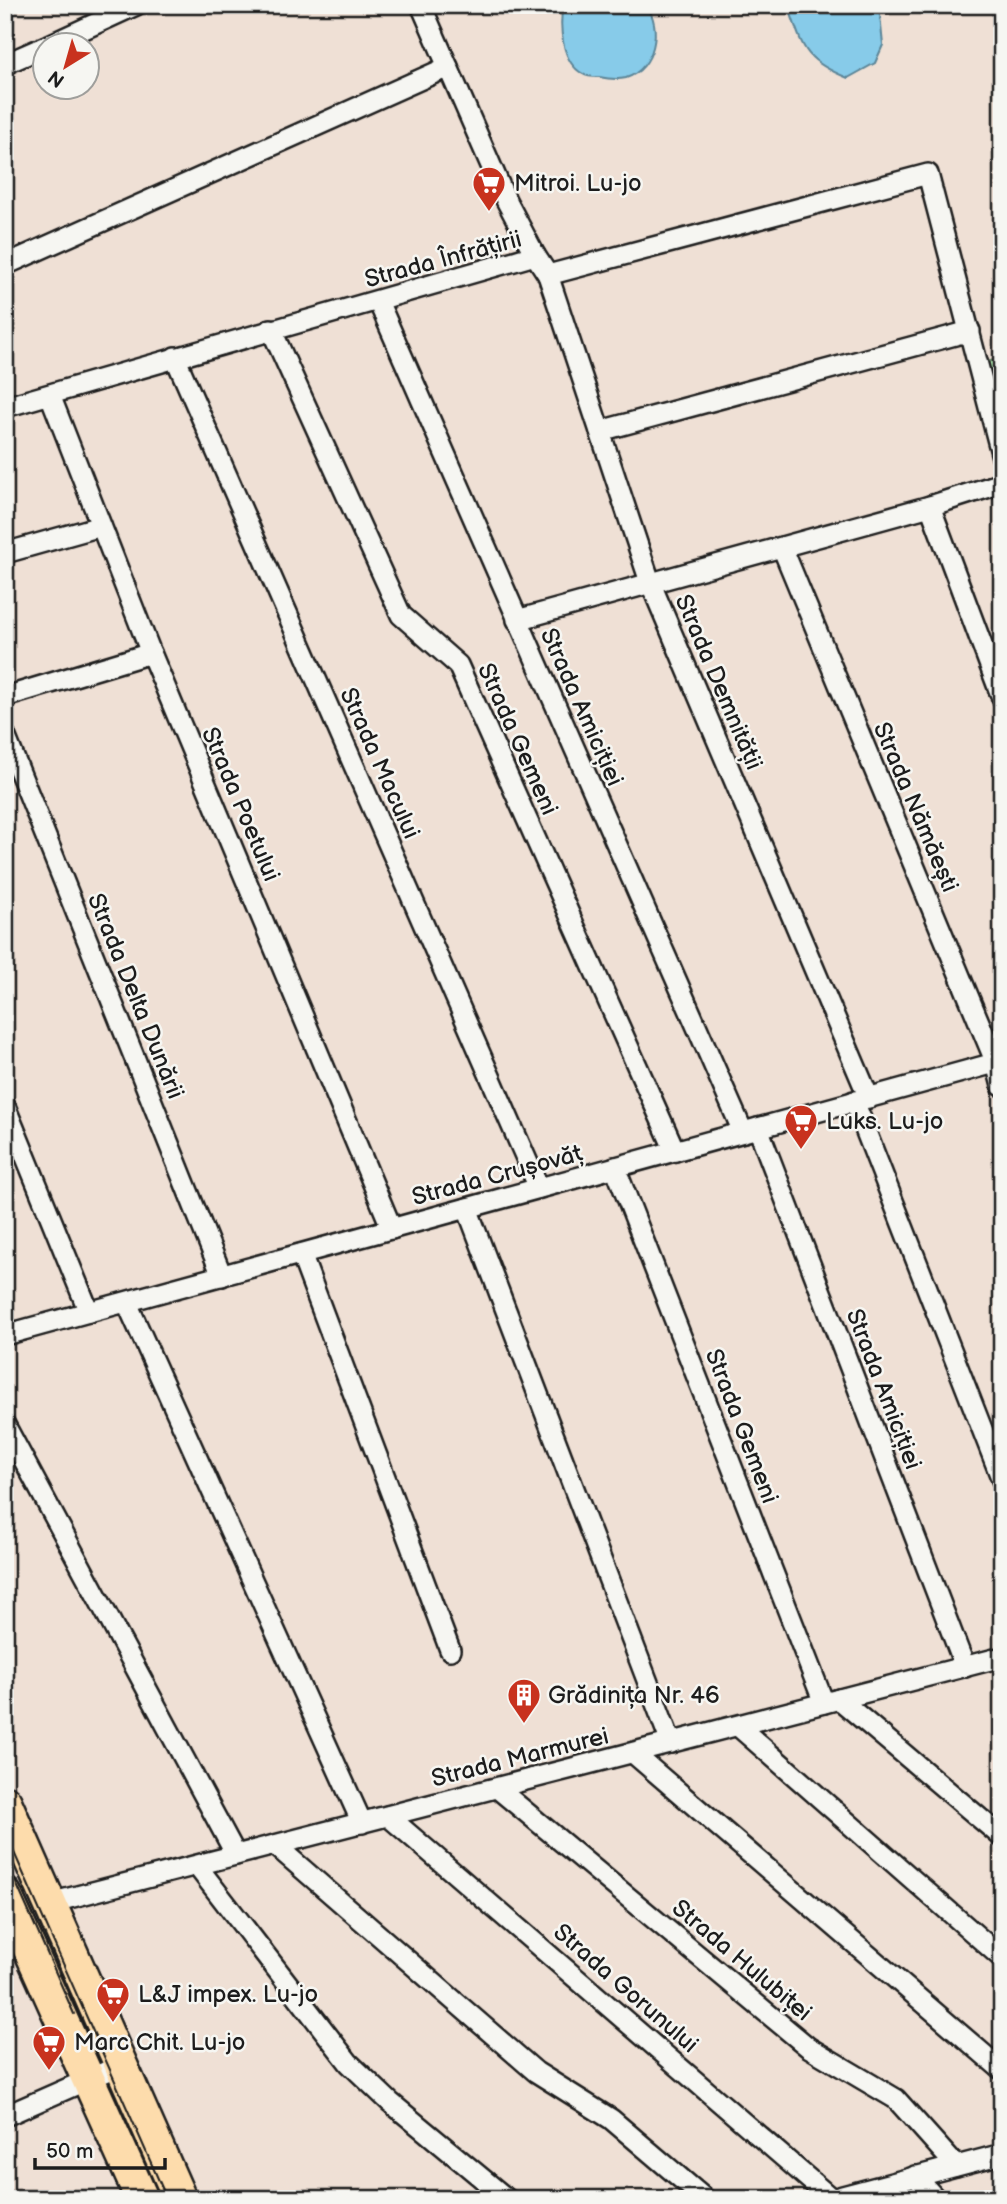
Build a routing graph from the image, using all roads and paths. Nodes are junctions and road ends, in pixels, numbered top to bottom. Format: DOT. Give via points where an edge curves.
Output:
graph roads {
  1 [pos="136,5"];
  2 [pos="421,5"];
  3 [pos="77,32"];
  4 [pos="32,52"];
  5 [pos="5,64"];
  6 [pos="447,67"];
  7 [pos="535,255"];
  8 [pos="5,265"];
  9 [pos="548,275"];
  10 [pos="379,301"];
  11 [pos="271,330"];
  12 [pos="970,331"];
  13 [pos="175,357"];
  14 [pos="50,395"];
  15 [pos="5,407"];
  16 [pos="600,431"];
  17 [pos="1002,457"];
  18 [pos="1002,483"];
  19 [pos="930,506"];
  20 [pos="101,526"];
  21 [pos="782,547"];
  22 [pos="5,553"];
  23 [pos="650,582"];
  24 [pos="517,620"];
  25 [pos="151,653"];
  26 [pos="5,697"];
  27 [pos="1002,698"];
  28 [pos="5,735"];
  29 [pos="999,1062"];
  30 [pos="1002,1086"];
  31 [pos="862,1100"];
  32 [pos="5,1106"];
  33 [pos="750,1130"];
  34 [pos="675,1151"];
  35 [pos="615,1167"];
  36 [pos="539,1188"];
  37 [pos="467,1208"];
  38 [pos="392,1229"];
  39 [pos="300,1254"];
  40 [pos="222,1276"];
  41 [pos="127,1303"];
  42 [pos="89,1312"];
  43 [pos="5,1335"];
  44 [pos="5,1425"];
  45 [pos="1002,1480"];
  46 [pos="450,1650"];
  47 [pos="1002,1657"];
  48 [pos="965,1667"];
  49 [pos="831,1701"];
  50 [pos="738,1726"];
  51 [pos="671,1743"];
  52 [pos="633,1753"];
  53 [pos="497,1788"];
  54 [pos="5,1802"];
  55 [pos="388,1816"];
  56 [pos="362,1823"];
  57 [pos="1002,1837"];
  58 [pos="275,1845"];
  59 [pos="236,1855"];
  60 [pos="197,1866"];
  61 [pos="50,1903"];
  62 [pos="8,1908"];
  63 [pos="1002,1958"];
  64 [pos="121,2065"];
  65 [pos="1002,2070"];
  66 [pos="88,2080"];
  67 [pos="5,2116"];
  68 [pos="1002,2154"];
  69 [pos="956,2166"];
  70 [pos="915,2176"];
  71 [pos="142,2199"];
  72 [pos="180,2199"];
  73 [pos="507,2199"];
  74 [pos="705,2199"];
  75 [pos="831,2199"];
  76 [pos="936,2199"];
  1 -- 3 [label="street"];
  2 -- 6 [label="street"];
  4 -- 5 [label="street"];
  6 -- 7 [label="street"];
  6 -- 8 [label="street"];
  7 -- 9 [label="street, Strada Înfrățirii"];
  7 -- 10 [label="street, Strada Înfrățirii"];
  9 -- 12 [label="street, Strada Înfrățirii" via="928,174"];
  9 -- 16 [label="street, Strada Demnității"];
  10 -- 11 [label="street, Strada Înfrățirii"];
  10 -- 24 [label="street, Strada Amiciției"];
  11 -- 13 [label="street, Strada Înfrățirii"];
  11 -- 34 [label="street, Strada Gemeni" via="401,615 458,665"];
  12 -- 16 [label="street"];
  12 -- 17 [label="street"];
  13 -- 14 [label="street, Strada Înfrățirii"];
  13 -- 36 [label="street, Strada Macului"];
  14 -- 15 [label="street, Strada Înfrățirii"];
  14 -- 20 [label="street, Strada Poetului"];
  16 -- 23 [label="street, Strada Demnității"];
  18 -- 19 [label="street"];
  19 -- 21 [label="street"];
  19 -- 27 [label="street"];
  20 -- 22 [label="street"];
  20 -- 25 [label="street, Strada Poetului"];
  21 -- 23 [label="street"];
  21 -- 29 [label="street, Strada Nămăești"];
  23 -- 24 [label="street"];
  23 -- 31 [label="street, Strada Demnității"];
  24 -- 33 [label="street, Strada Amiciției"];
  25 -- 26 [label="street"];
  25 -- 38 [label="street, Strada Poetului"];
  28 -- 40 [label="street, Strada Delta Dunării"];
  29 -- 30 [label="street, Strada Nămăești"];
  29 -- 31 [label="street, Strada Crușovăț"];
  31 -- 33 [label="street, Strada Crușovăț"];
  31 -- 45 [label="street, Strada Demnității"];
  32 -- 42 [label="street"];
  33 -- 34 [label="street, Strada Crușovăț"];
  33 -- 48 [label="street, Strada Amiciției"];
  34 -- 35 [label="street, Strada Crușovăț"];
  35 -- 36 [label="street, Strada Crușovăț"];
  35 -- 49 [label="street, Strada Gemeni"];
  36 -- 37 [label="street, Strada Crușovăț"];
  37 -- 38 [label="street, Strada Crușovăț"];
  37 -- 51 [label="street"];
  38 -- 39 [label="street, Strada Crușovăț"];
  39 -- 40 [label="street, Strada Crușovăț"];
  39 -- 46 [label="street"];
  40 -- 41 [label="street, Strada Crușovăț"];
  41 -- 42 [label="street, Strada Crușovăț"];
  41 -- 56 [label="street"];
  42 -- 43 [label="street, Strada Crușovăț"];
  44 -- 59 [label="street"];
  47 -- 48 [label="street, Strada Marmurei"];
  48 -- 49 [label="street, Strada Marmurei"];
  49 -- 50 [label="street, Strada Marmurei"];
  49 -- 57 [label="street"];
  50 -- 51 [label="street, Strada Marmurei"];
  50 -- 63 [label="street"];
  51 -- 52 [label="street, Strada Marmurei"];
  52 -- 53 [label="street, Strada Marmurei"];
  52 -- 65 [label="street"];
  53 -- 55 [label="street, Strada Marmurei"];
  53 -- 69 [label="street, Strada Hulubiței" via="808,2047 896,2099"];
  54 -- 61 [label="main road"];
  55 -- 56 [label="street, Strada Marmurei"];
  55 -- 75 [label="street, Strada Gorunului"];
  56 -- 58 [label="street, Strada Marmurei"];
  58 -- 59 [label="street, Strada Marmurei"];
  58 -- 74 [label="street" via="536,2072 611,2119"];
  59 -- 60 [label="street, Strada Marmurei"];
  60 -- 61 [label="street, Strada Marmurei"];
  60 -- 73 [label="street" via="349,2063"];
  61 -- 64 [label="main road"];
  62 -- 66 [label="main road"];
  64 -- 66 [label="street"];
  64 -- 72 [label="main road"];
  66 -- 67 [label="street"];
  66 -- 71 [label="main road"];
  68 -- 69 [label="street"];
  69 -- 70 [label="street"];
  70 -- 75 [label="street"];
  70 -- 76 [label="street"];
}
